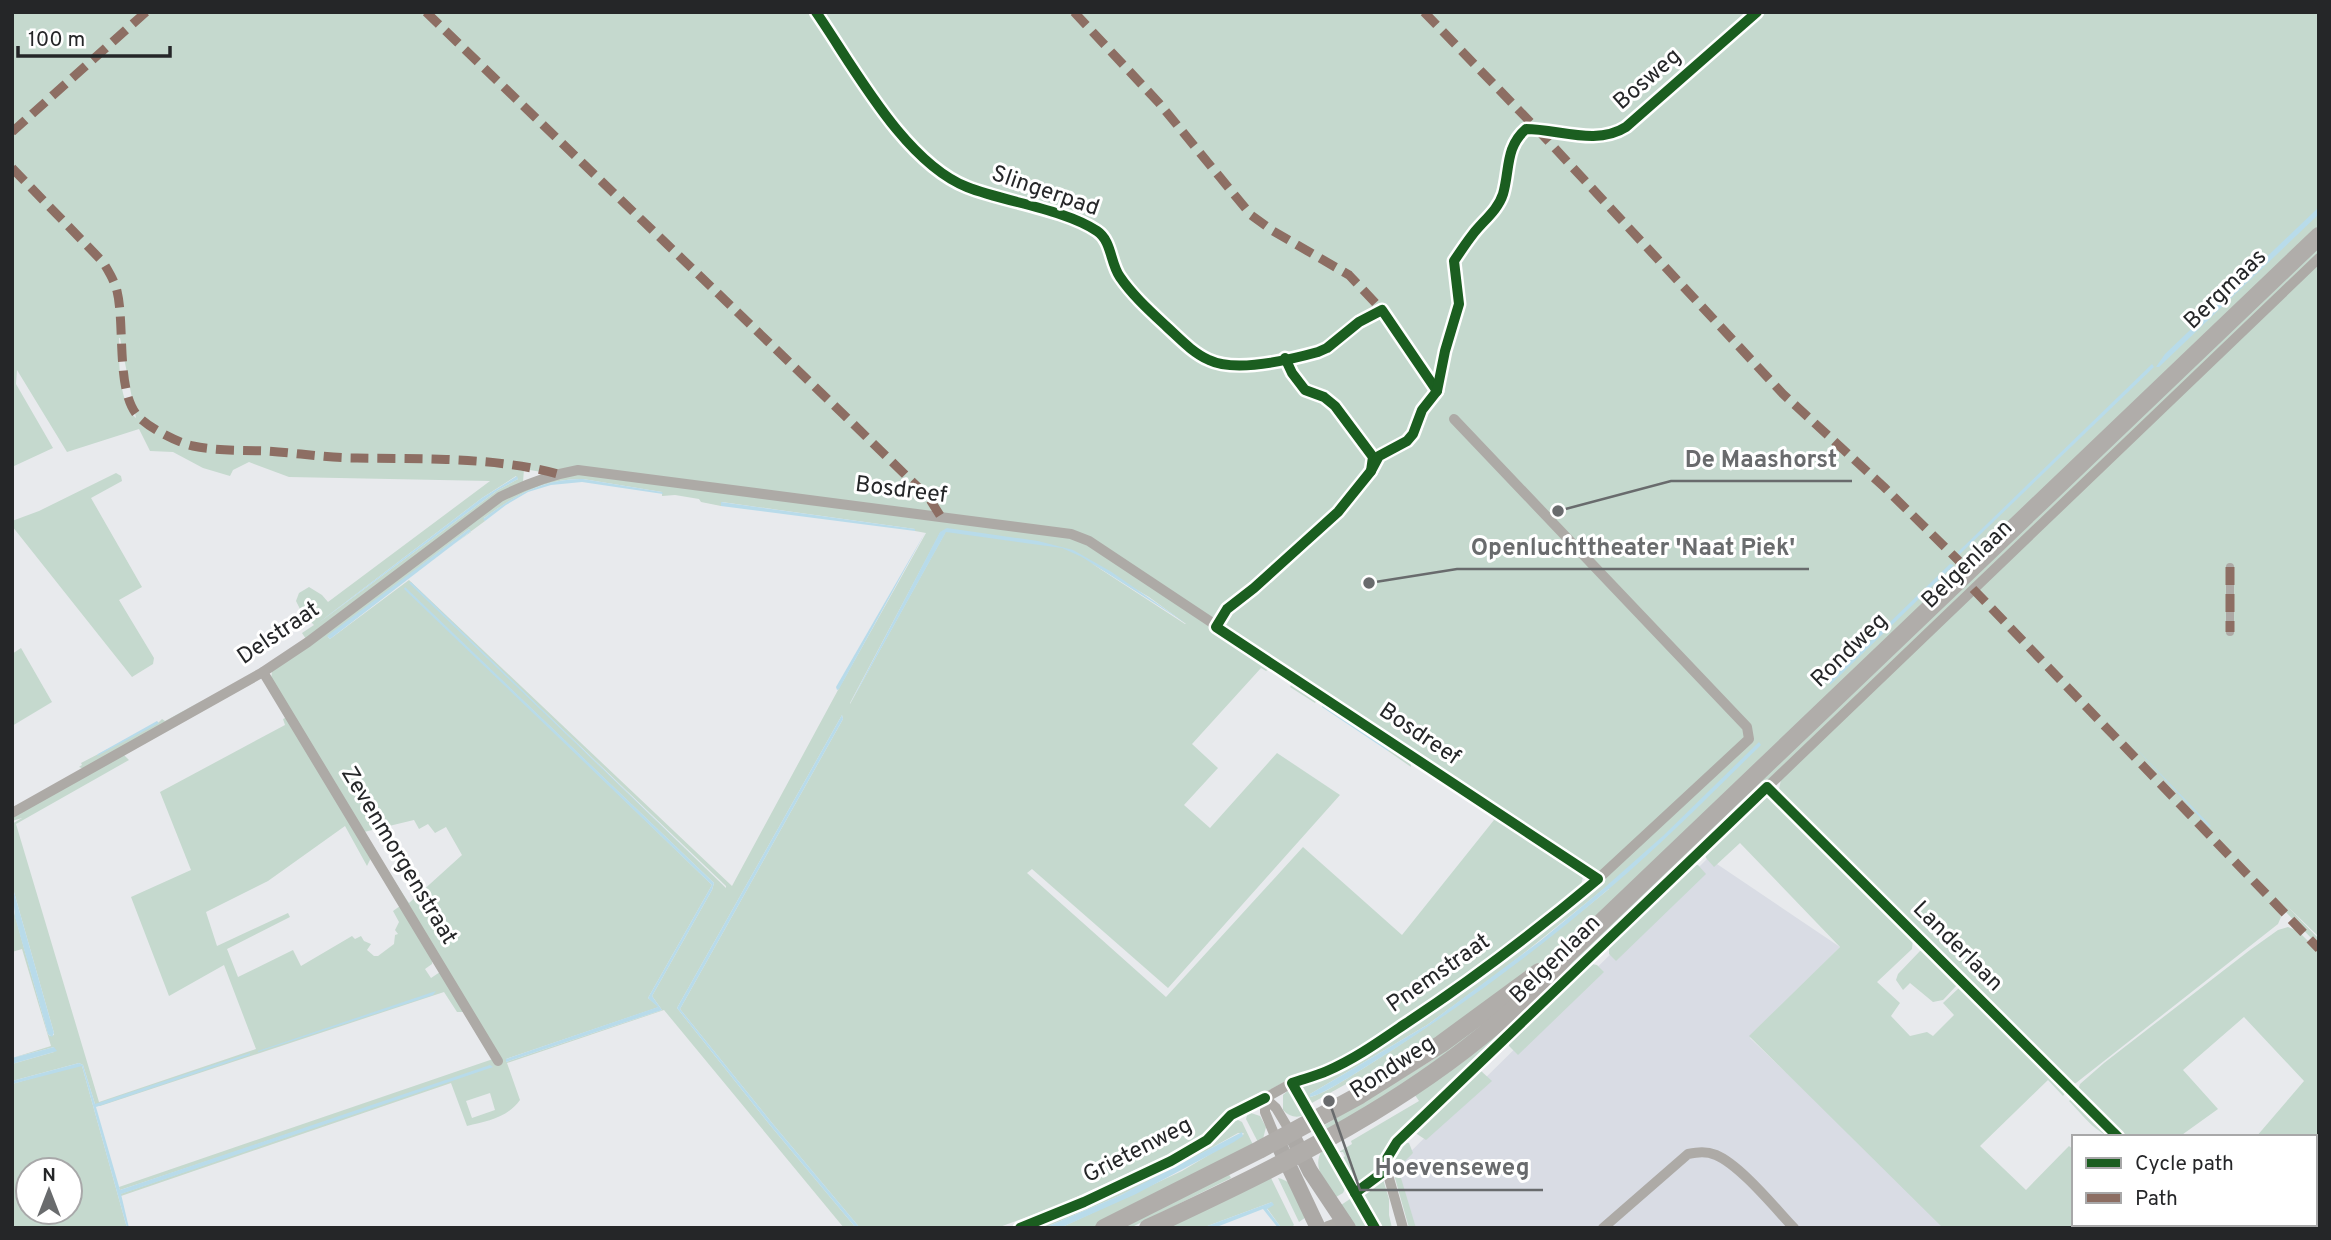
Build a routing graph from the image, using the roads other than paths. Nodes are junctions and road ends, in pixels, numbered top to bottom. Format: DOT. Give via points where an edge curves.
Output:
graph roads {
  1 [pos="2319,236"];
  2 [pos="2319,258"];
  3 [pos="2174,386"];
  4 [pos="1454,419"];
  5 [pos="558,474"];
  6 [pos="2230,567"];
  7 [pos="2230,632"];
  8 [pos="263,672"];
  9 [pos="1767,787"];
  10 [pos="12,813"];
  11 [pos="1598,879"];
  12 [pos="1566,956"];
  13 [pos="498,1061"];
  14 [pos="1265,1098"];
  15 [pos="2116,1135"];
  16 [pos="1284,1137"];
  17 [pos="1293,1156"];
  18 [pos="1344,1226"];
  19 [pos="1104,1228"];
  20 [pos="1148,1228"];
  21 [pos="1318,1228"];
  22 [pos="1328,1228"];
  23 [pos="1403,1228"];
  24 [pos="1603,1228"];
  25 [pos="1794,1228"];
  1 -- 3 [label="main road, Bergmaas"];
  2 -- 3 [label="street, Belgenlaan"];
  3 -- 9 [label="street, Belgenlaan"];
  3 -- 12 [label="main road, Rondweg"];
  4 -- 11 [label="street, Pnemstraat" via="1747,727 1749,739"];
  5 -- 8 [label="street, Delstraat" via="500,497"];
  5 -- 11 [label="street, Bosdreef" via="578,470 609,473 1071,534 1089,541"];
  6 -- 7 [label="street"];
  8 -- 10 [label="street, Delstraat"];
  8 -- 13 [label="street, Zevenmorgenstraat"];
  9 -- 15 [label="street, Landerlaan"];
  9 -- 23 [label="street, Belgenlaan" via="1397,1142 1385,1164"];
  11 -- 14 [label="street, Pnemstraat" via="1462,985 1373,1045 1326,1072"];
  12 -- 16 [label="main road, Rondweg" via="1440,1044"];
  12 -- 17 [label="main road, Rondweg" via="1520,1003 1444,1067"];
  14 -- 16 [label="street" via="1276,1108"];
  14 -- 16 [label="street" via="1265,1112"];
  16 -- 17 [label="main road"];
  16 -- 19 [label="main road, Rondweg"];
  17 -- 18 [label="main road" via="1310,1171"];
  17 -- 20 [label="main road, Rondweg"];
  17 -- 21 [label="main road"];
  18 -- 22 [label="street"];
  24 -- 25 [label="street" via="1688,1154 1703,1151 1725,1159"];
}
